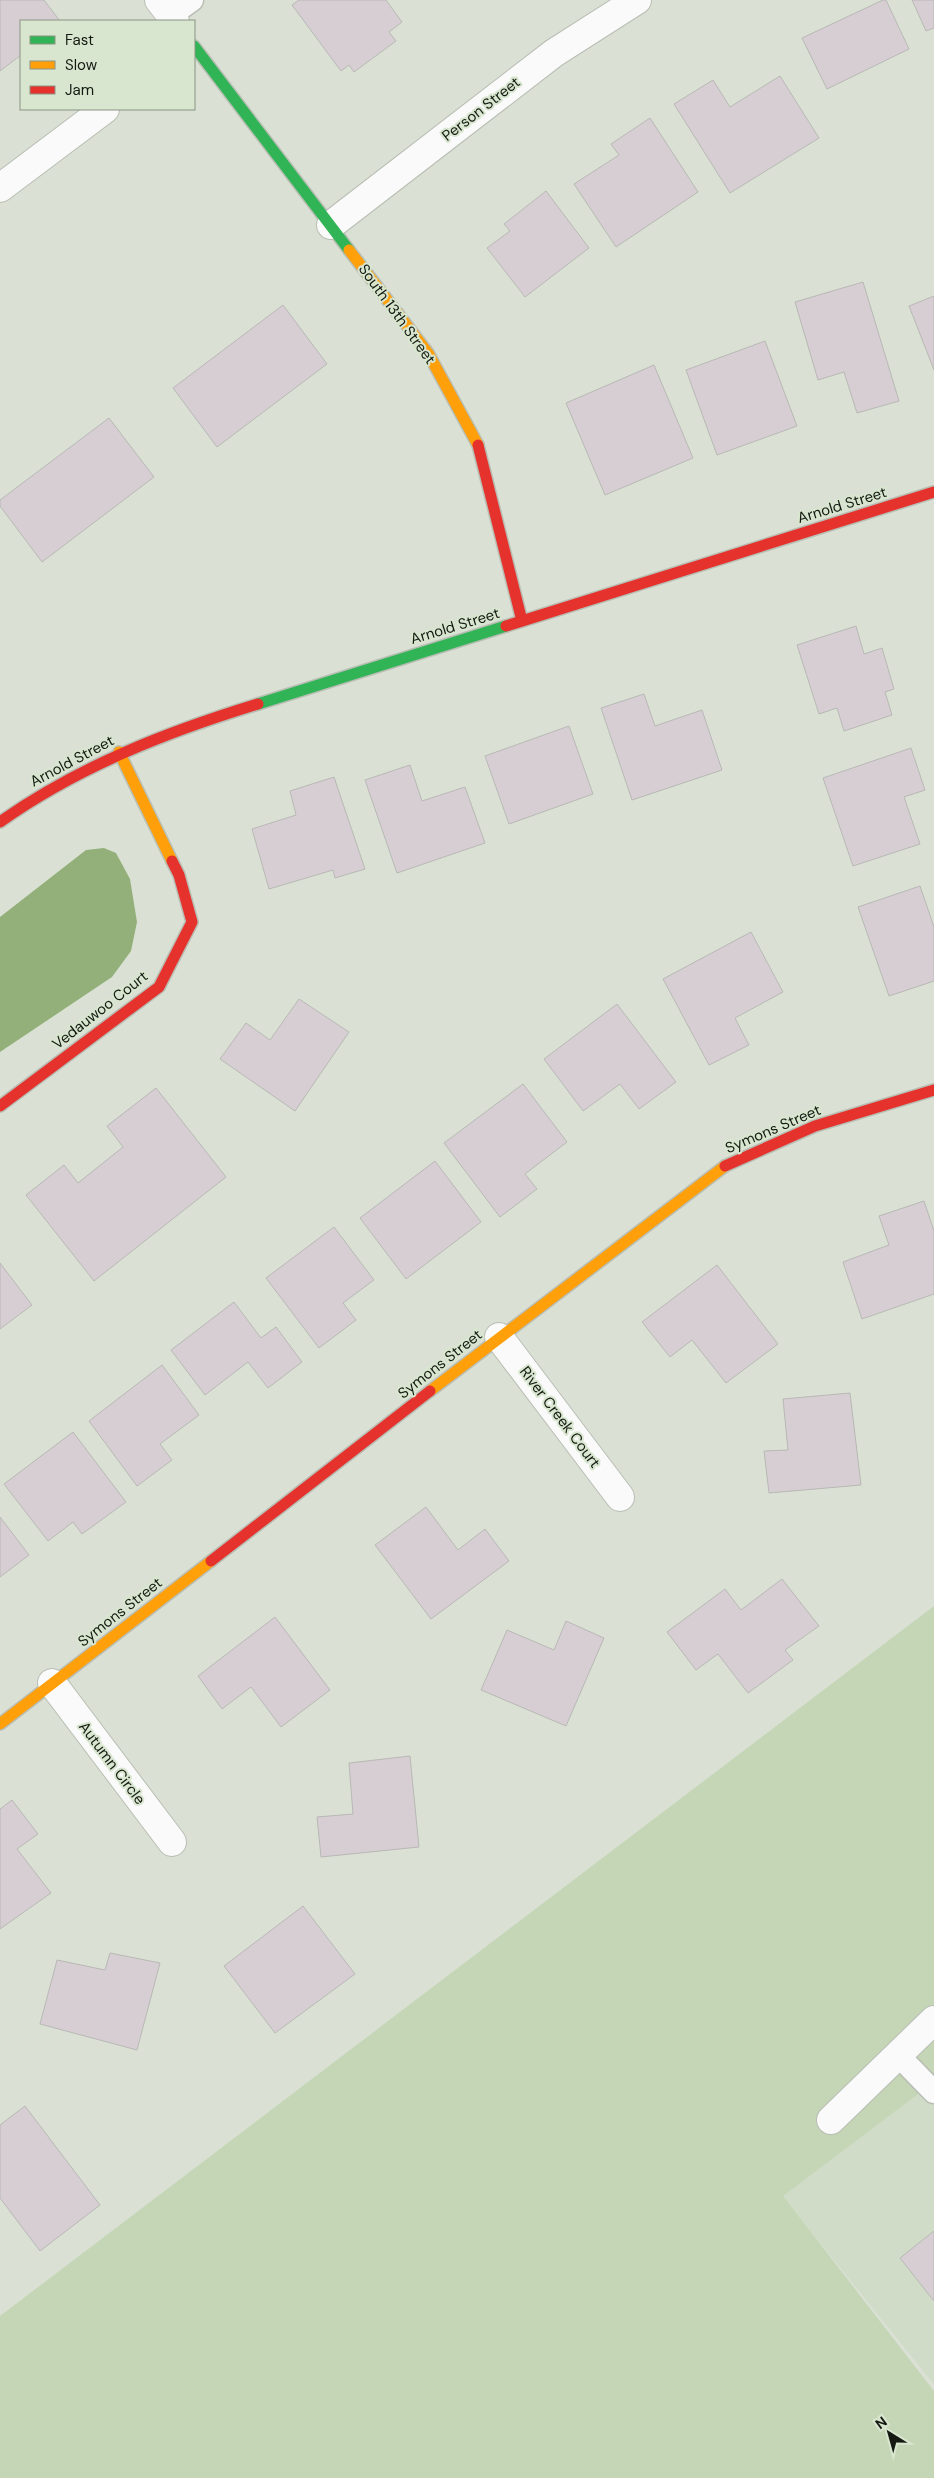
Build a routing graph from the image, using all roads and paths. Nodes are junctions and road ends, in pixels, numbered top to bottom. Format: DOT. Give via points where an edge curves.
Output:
graph roads {
  1 [pos="637,0"];
  2 [pos="195,47"];
  3 [pos="104,110"];
  4 [pos="0,188"];
  5 [pos="331,225"];
  6 [pos="934,492"];
  7 [pos="522,621"];
  8 [pos="120,752"];
  9 [pos="0,822"];
  10 [pos="934,1090"];
  11 [pos="0,1106"];
  12 [pos="499,1337"];
  13 [pos="620,1497"];
  14 [pos="52,1683"];
  15 [pos="0,1724"];
  16 [pos="172,1842"];
  17 [pos="934,2020"];
  18 [pos="898,2054"];
  19 [pos="934,2092"];
  20 [pos="831,2120"];
  1 -- 5 [label="street, Person Street" via="554,53"];
  2 -- 5 [label="street, South 13th Street"];
  3 -- 4 [label="street"];
  5 -- 7 [label="street, South 13th Street" via="428,353 479,446"];
  6 -- 7 [label="street, Arnold Street"];
  7 -- 8 [label="street, Arnold Street" via="190,725"];
  8 -- 9 [label="street, Arnold Street" via="24,804"];
  8 -- 11 [label="street, Vedauwoo Court" via="179,875 192,922 159,987"];
  10 -- 12 [label="street, Symons Street" via="815,1126 728,1164"];
  12 -- 13 [label="street, River Creek Court"];
  12 -- 14 [label="street, Symons Street"];
  14 -- 15 [label="street, Symons Street"];
  14 -- 16 [label="street, Autumn Circle"];
  17 -- 18 [label="street"];
  18 -- 19 [label="lane"];
  18 -- 20 [label="street"];
}
